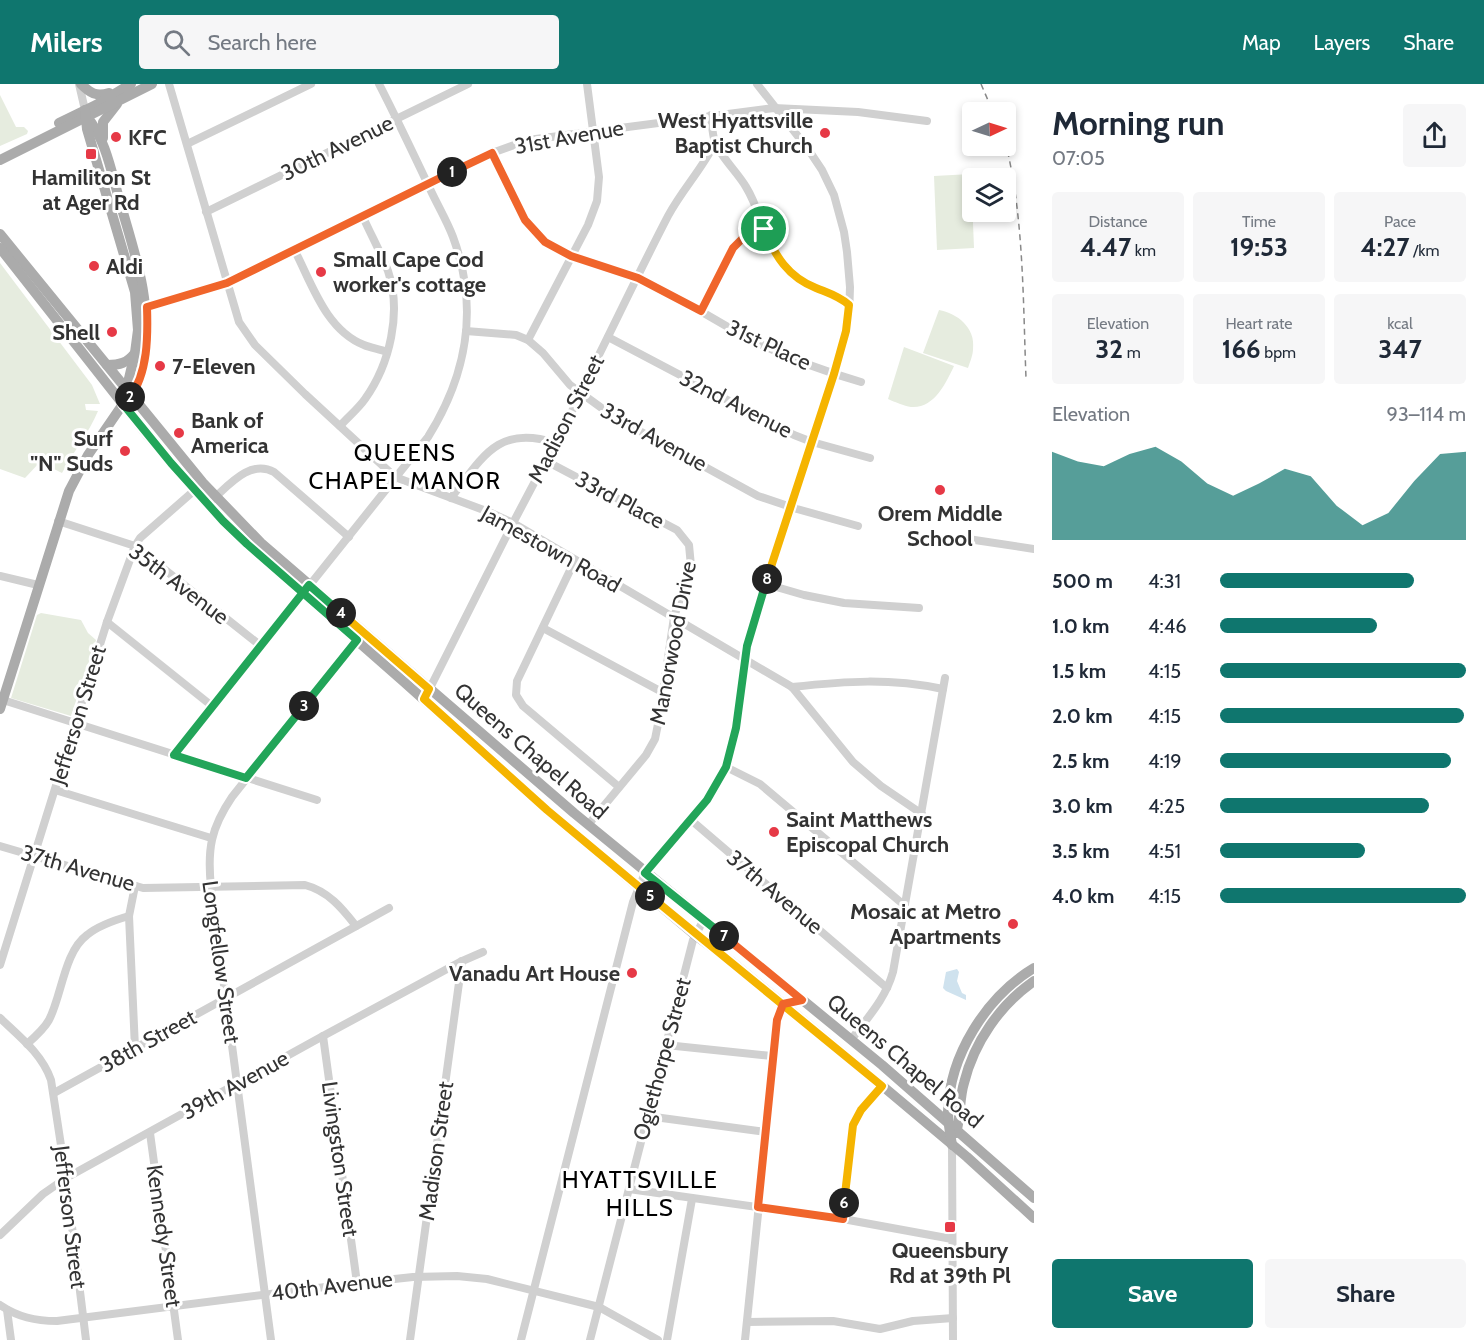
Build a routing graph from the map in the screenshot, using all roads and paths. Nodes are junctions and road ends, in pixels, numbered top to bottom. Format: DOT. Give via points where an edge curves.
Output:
graph roads {
  1 [pos="80,84"];
  2 [pos="131,84"];
  3 [pos="152,84"];
  4 [pos="170,84"];
  5 [pos="311,84"];
  6 [pos="379,84"];
  7 [pos="468,84"];
  8 [pos="587,84"];
  9 [pos="757,84"];
  10 [pos="120,95"];
  11 [pos="774,108"];
  12 [pos="86,113"];
  13 [pos="711,115"];
  14 [pos="397,119"];
  15 [pos="927,121"];
  16 [pos="593,132"];
  17 [pos="715,143"];
  18 [pos="187,144"];
  19 [pos="104,150"];
  20 [pos="0,152"];
  21 [pos="492,153"];
  22 [pos="0,160"];
  23 [pos="428,184"];
  24 [pos="206,212"];
  25 [pos="363,217"];
  26 [pos="764,229"];
  27 [pos="0,234"];
  28 [pos="0,248"];
  29 [pos="295,251"];
  30 [pos="571,256"];
  31 [pos="638,278"];
  32 [pos="227,283"];
  33 [pos="849,305"];
  34 [pos="142,308"];
  35 [pos="701,311"];
  36 [pos="466,331"];
  37 [pos="608,337"];
  38 [pos="528,340"];
  39 [pos="387,352"];
  40 [pos="135,353"];
  41 [pos="107,365"];
  42 [pos="834,374"];
  43 [pos="861,382"];
  44 [pos="581,394"];
  45 [pos="127,398"];
  46 [pos="340,426"];
  47 [pos="812,442"];
  48 [pos="555,443"];
  49 [pos="870,458"];
  50 [pos="546,461"];
  51 [pos="395,477"];
  52 [pos="196,489"];
  53 [pos="452,498"];
  54 [pos="212,500"];
  55 [pos="791,508"];
  56 [pos="58,521"];
  57 [pos="513,523"];
  58 [pos="858,526"];
  59 [pos="349,537"];
  60 [pos="969,539"];
  61 [pos="689,545"];
  62 [pos="135,546"];
  63 [pos="1034,549"];
  64 [pos="575,560"];
  65 [pos="0,576"];
  66 [pos="766,584"];
  67 [pos="38,585"];
  68 [pos="306,589"];
  69 [pos="919,608"];
  70 [pos="674,617"];
  71 [pos="107,622"];
  72 [pos="543,628"];
  73 [pos="360,637"];
  74 [pos="261,646"];
  75 [pos="745,659"];
  76 [pos="945,678"];
  77 [pos="792,687"];
  78 [pos="429,689"];
  79 [pos="943,689"];
  80 [pos="662,692"];
  81 [pos="424,699"];
  82 [pos="1,705"];
  83 [pos="212,706"];
  84 [pos="75,724"];
  85 [pos="174,755"];
  86 [pos="726,767"];
  87 [pos="246,778"];
  88 [pos="619,787"];
  89 [pos="55,790"];
  90 [pos="317,800"];
  91 [pos="922,814"];
  92 [pos="691,820"];
  93 [pos="588,825"];
  94 [pos="211,838"];
  95 [pos="0,846"];
  96 [pos="34,855"];
  97 [pos="645,873"];
  98 [pos="135,886"];
  99 [pos="211,887"];
  100 [pos="639,887"];
  101 [pos="904,904"];
  102 [pos="388,908"];
  103 [pos="129,916"];
  104 [pos="704,919"];
  105 [pos="356,926"];
  106 [pos="695,935"];
  107 [pos="483,952"];
  108 [pos="462,961"];
  109 [pos="0,965"];
  110 [pos="1034,968"];
  111 [pos="1034,981"];
  112 [pos="887,988"];
  113 [pos="226,998"];
  114 [pos="802,1000"];
  115 [pos="783,1004"];
  116 [pos="0,1018"];
  117 [pos="323,1036"];
  118 [pos="823,1036"];
  119 [pos="851,1040"];
  120 [pos="979,1043"];
  121 [pos="27,1044"];
  122 [pos="666,1045"];
  123 [pos="135,1048"];
  124 [pos="963,1051"];
  125 [pos="772,1056"];
  126 [pos="238,1083"];
  127 [pos="882,1086"];
  128 [pos="54,1094"];
  129 [pos="950,1094"];
  130 [pos="926,1103"];
  131 [pos="647,1116"];
  132 [pos="953,1126"];
  133 [pos="766,1132"];
  134 [pos="150,1133"];
  135 [pos="952,1145"];
  136 [pos="66,1178"];
  137 [pos="629,1189"];
  138 [pos="692,1198"];
  139 [pos="1034,1198"];
  140 [pos="758,1207"];
  141 [pos="1034,1218"];
  142 [pos="843,1219"];
  143 [pos="0,1235"];
  144 [pos="952,1239"];
  145 [pos="419,1276"];
  146 [pos="357,1282"];
  147 [pos="533,1291"];
  148 [pos="265,1294"];
  149 [pos="174,1306"];
  150 [pos="3,1307"];
  151 [pos="599,1307"];
  152 [pos="83,1318"];
  153 [pos="953,1318"];
  154 [pos="747,1322"];
  155 [pos="11,1340"];
  156 [pos="86,1340"];
  157 [pos="178,1340"];
  158 [pos="272,1340"];
  159 [pos="410,1340"];
  160 [pos="521,1340"];
  161 [pos="590,1340"];
  162 [pos="658,1340"];
  163 [pos="667,1340"];
  164 [pos="745,1340"];
  165 [pos="953,1340"];
  1 -- 10 [label="main road" via="96,95"];
  1 -- 12 [label="street"];
  2 -- 10 [label="main road"];
  3 -- 10 [label="main road"];
  4 -- 18 [label="street, Jamestown Road"];
  5 -- 18 [label="street"];
  6 -- 14 [label="street"];
  7 -- 14 [label="street, 30th Avenue"];
  8 -- 16 [label="street"];
  9 -- 11 [label="street"];
  10 -- 12 [label="main road"];
  10 -- 19 [label="main road" via="104,122"];
  11 -- 13 [label="street, 31st Avenue"];
  11 -- 15 [label="street, 31st Avenue" via="858,112"];
  11 -- 33 [label="street" via="808,149 834,195 847,252"];
  12 -- 19 [label="main road"];
  12 -- 20 [label="main road"];
  12 -- 22 [label="main road"];
  12 -- 34 [label="main road" via="87,129"];
  13 -- 16 [label="street, 31st Avenue"];
  13 -- 17 [label="street"];
  14 -- 23 [label="street"];
  14 -- 24 [label="street, 30th Avenue"];
  16 -- 21 [label="street, 31st Avenue" via="528,140"];
  16 -- 30 [label="street" via="598,195"];
  17 -- 26 [label="street" via="747,188"];
  17 -- 31 [label="street, Madison Street" via="669,215"];
  18 -- 24 [label="street, Jamestown Road"];
  19 -- 34 [label="main road" via="136,259"];
  21 -- 23 [label="street, 31st Avenue"];
  21 -- 30 [label="street, 31st Place" via="531,228 545,242"];
  23 -- 25 [label="street, 31st Avenue"];
  23 -- 36 [label="street" via="460,260 467,307"];
  24 -- 32 [label="street, Jamestown Road"];
  25 -- 29 [label="street, 31st Avenue"];
  25 -- 39 [label="street" via="392,287 393,324"];
  26 -- 33 [label="street" via="787,270"];
  26 -- 35 [label="street" via="733,248"];
  27 -- 41 [label="main road, Queens Chapel Road"];
  28 -- 45 [label="main road, Queens Chapel Road"];
  29 -- 32 [label="street, 31st Avenue"];
  29 -- 39 [label="street" via="331,319 354,340"];
  30 -- 31 [label="street, 31st Place"];
  30 -- 38 [label="street"];
  31 -- 35 [label="street, 31st Place"];
  31 -- 37 [label="street, Madison Street"];
  32 -- 34 [label="street, 31st Avenue"];
  32 -- 46 [label="street, Jamestown Road" via="247,335"];
  33 -- 42 [label="street"];
  34 -- 40 [label="main road"];
  34 -- 45 [label="main road" via="147,335 143,363 138,385"];
  35 -- 42 [label="street, 31st Place" via="794,360"];
  36 -- 38 [label="street" via="516,335"];
  36 -- 51 [label="street" via="462,363 445,408 428,438"];
  37 -- 44 [label="street, Madison Street"];
  37 -- 47 [label="street, 32nd Avenue" via="766,422"];
  38 -- 44 [label="street, 33rd Avenue"];
  39 -- 46 [label="street" via="364,399"];
  40 -- 41 [label="main road" via="122,364"];
  40 -- 45 [label="main road"];
  41 -- 45 [label="main road, Queens Chapel Road"];
  42 -- 43 [label="street, 31st Place"];
  42 -- 47 [label="street"];
  44 -- 48 [label="street, Madison Street"];
  44 -- 55 [label="street, 33rd Avenue" via="614,417 738,485"];
  45 -- 52 [label="main road, Queens Chapel Road" via="171,463"];
  45 -- 54 [label="main road, Queens Chapel Road"];
  45 -- 56 [label="main road" via="80,468"];
  46 -- 51 [label="street, Jamestown Road"];
  47 -- 49 [label="street, 32nd Avenue"];
  47 -- 55 [label="street"];
  48 -- 50 [label="street, Madison Street"];
  48 -- 53 [label="street" via="528,436 501,443 480,461"];
  50 -- 57 [label="street, Madison Street"];
  50 -- 61 [label="street, 33rd Place" via="677,530"];
  51 -- 53 [label="street, Jamestown Road"];
  51 -- 59 [label="street"];
  52 -- 54 [label="main road, Queens Chapel Road"];
  52 -- 62 [label="street, Jefferson Street"];
  53 -- 57 [label="street, Jamestown Road"];
  54 -- 59 [label="street" via="246,471 265,468"];
  54 -- 68 [label="main road, Queens Chapel Road" via="247,544"];
  55 -- 58 [label="street, 33rd Avenue"];
  55 -- 66 [label="street"];
  56 -- 62 [label="street, 35th Avenue"];
  56 -- 67 [label="main road"];
  57 -- 64 [label="street, Jamestown Road"];
  57 -- 78 [label="street, Madison Street"];
  59 -- 68 [label="street"];
  60 -- 63 [label="street"];
  61 -- 70 [label="street, Manorwood Drive" via="691,566"];
  62 -- 71 [label="street, Jefferson Street"];
  62 -- 74 [label="street, 35th Avenue"];
  64 -- 70 [label="street, Jamestown Road"];
  64 -- 72 [label="street"];
  65 -- 67 [label="street"];
  66 -- 69 [label="street" via="844,603"];
  66 -- 75 [label="street"];
  67 -- 82 [label="main road"];
  68 -- 73 [label="main road, Queens Chapel Road"];
  68 -- 74 [label="street"];
  70 -- 75 [label="street, Jamestown Road"];
  70 -- 80 [label="street, Manorwood Drive"];
  71 -- 83 [label="street"];
  71 -- 84 [label="street, Jefferson Street"];
  72 -- 80 [label="street"];
  72 -- 88 [label="street" via="517,681 516,695 527,710"];
  73 -- 78 [label="main road, Queens Chapel Road"];
  73 -- 81 [label="main road, Queens Chapel Road"];
  73 -- 87 [label="street, Longfellow Street"];
  74 -- 83 [label="street"];
  75 -- 77 [label="street, Jamestown Road"];
  75 -- 86 [label="street" via="736,728"];
  76 -- 79 [label="street"];
  77 -- 79 [label="street" via="870,680"];
  77 -- 91 [label="street, Jamestown Road" via="853,762"];
  78 -- 81 [label="street, Madison Street"];
  78 -- 93 [label="main road, Queens Chapel Road"];
  79 -- 91 [label="street"];
  80 -- 88 [label="street, Manorwood Drive" via="655,739"];
  81 -- 100 [label="main road, Queens Chapel Road"];
  82 -- 84 [label="street"];
  83 -- 85 [label="street"];
  84 -- 85 [label="street"];
  84 -- 89 [label="street, Jefferson Street"];
  85 -- 87 [label="street"];
  86 -- 92 [label="street" via="714,791"];
  86 -- 101 [label="street" via="760,784"];
  87 -- 90 [label="street"];
  87 -- 94 [label="street, Longfellow Street" via="224,809"];
  88 -- 93 [label="street, Manorwood Drive"];
  89 -- 94 [label="street"];
  89 -- 96 [label="street, Jefferson Street"];
  91 -- 101 [label="street"];
  92 -- 97 [label="street"];
  92 -- 112 [label="street, 37th Avenue"];
  93 -- 97 [label="main road, Queens Chapel Road"];
  94 -- 99 [label="street, Longfellow Street"];
  95 -- 96 [label="street, 37th Avenue"];
  96 -- 98 [label="street, 37th Avenue"];
  96 -- 109 [label="street, Jefferson Street"];
  97 -- 100 [label="street"];
  97 -- 104 [label="main road, Queens Chapel Road"];
  98 -- 99 [label="street, 37th Avenue"];
  98 -- 103 [label="street"];
  99 -- 105 [label="street, 37th Avenue" via="313,888 338,904"];
  99 -- 113 [label="street, Longfellow Street"];
  100 -- 106 [label="main road, Queens Chapel Road"];
  100 -- 147 [label="street"];
  101 -- 112 [label="street"];
  102 -- 105 [label="street, 38th Street"];
  103 -- 121 [label="street" via="99,927 78,944 49,1020"];
  103 -- 123 [label="street"];
  104 -- 106 [label="street, Oglethorpe Street"];
  104 -- 114 [label="main road, Queens Chapel Road"];
  105 -- 113 [label="street, 38th Street"];
  106 -- 115 [label="main road, Queens Chapel Road"];
  106 -- 122 [label="street, Oglethorpe Street"];
  107 -- 108 [label="street, 39th Avenue"];
  108 -- 117 [label="street, 39th Avenue"];
  108 -- 145 [label="street, Madison Street"];
  110 -- 124 [label="main road" via="990,1008"];
  111 -- 120 [label="main road" via="997,1016"];
  112 -- 119 [label="street"];
  113 -- 123 [label="street, 38th Street"];
  113 -- 126 [label="street, Longfellow Street"];
  114 -- 115 [label="street"];
  114 -- 119 [label="main road, Queens Chapel Road"];
  115 -- 118 [label="main road, Queens Chapel Road"];
  115 -- 125 [label="street"];
  116 -- 121 [label="street"];
  117 -- 126 [label="street, 39th Avenue"];
  117 -- 146 [label="street, Livingston Street"];
  118 -- 119 [label="main road" via="844,1043"];
  118 -- 127 [label="main road, Queens Chapel Road"];
  119 -- 130 [label="main road, Queens Chapel Road"];
  120 -- 124 [label="main road"];
  120 -- 132 [label="main road" via="969,1064"];
  121 -- 128 [label="street" via="47,1067"];
  122 -- 125 [label="street"];
  122 -- 131 [label="street, Oglethorpe Street"];
  123 -- 128 [label="street, 38th Street"];
  124 -- 129 [label="main road"];
  125 -- 133 [label="street"];
  126 -- 134 [label="street, 39th Avenue"];
  126 -- 148 [label="street, Longfellow Street"];
  127 -- 135 [label="main road, Queens Chapel Road"];
  127 -- 142 [label="street" via="853,1125"];
  128 -- 136 [label="street, Jefferson Street"];
  129 -- 130 [label="main road" via="942,1102"];
  129 -- 132 [label="main road"];
  130 -- 132 [label="main road, Queens Chapel Road"];
  131 -- 133 [label="street"];
  131 -- 137 [label="street, Oglethorpe Street"];
  132 -- 135 [label="main road"];
  132 -- 139 [label="main road, Queens Chapel Road"];
  133 -- 140 [label="street"];
  134 -- 136 [label="street, 39th Avenue"];
  134 -- 149 [label="street, Kennedy Street"];
  135 -- 141 [label="main road, Queens Chapel Road"];
  135 -- 144 [label="street"];
  136 -- 143 [label="street, 39th Avenue"];
  136 -- 152 [label="street, Jefferson Street"];
  137 -- 138 [label="street"];
  137 -- 151 [label="street, Oglethorpe Street"];
  138 -- 140 [label="street"];
  138 -- 163 [label="street"];
  140 -- 142 [label="street"];
  140 -- 154 [label="street"];
  142 -- 144 [label="street"];
  144 -- 153 [label="street"];
  145 -- 146 [label="street, 40th Avenue"];
  145 -- 147 [label="street, 40th Avenue" via="473,1277"];
  145 -- 159 [label="street, Madison Street"];
  146 -- 148 [label="street, 40th Avenue"];
  147 -- 151 [label="street, 40th Avenue"];
  147 -- 160 [label="street"];
  148 -- 149 [label="street, 40th Avenue"];
  148 -- 158 [label="street, Longfellow Street"];
  149 -- 152 [label="street, 40th Avenue"];
  149 -- 157 [label="street, Kennedy Street"];
  150 -- 152 [label="street, 40th Avenue" via="38,1321"];
  150 -- 155 [label="street"];
  151 -- 161 [label="street, Oglethorpe Street"];
  151 -- 162 [label="street, 40th Avenue"];
  152 -- 156 [label="street, Jefferson Street"];
  153 -- 154 [label="street" via="880,1329 834,1321"];
  153 -- 165 [label="street"];
  154 -- 164 [label="street"];
}
